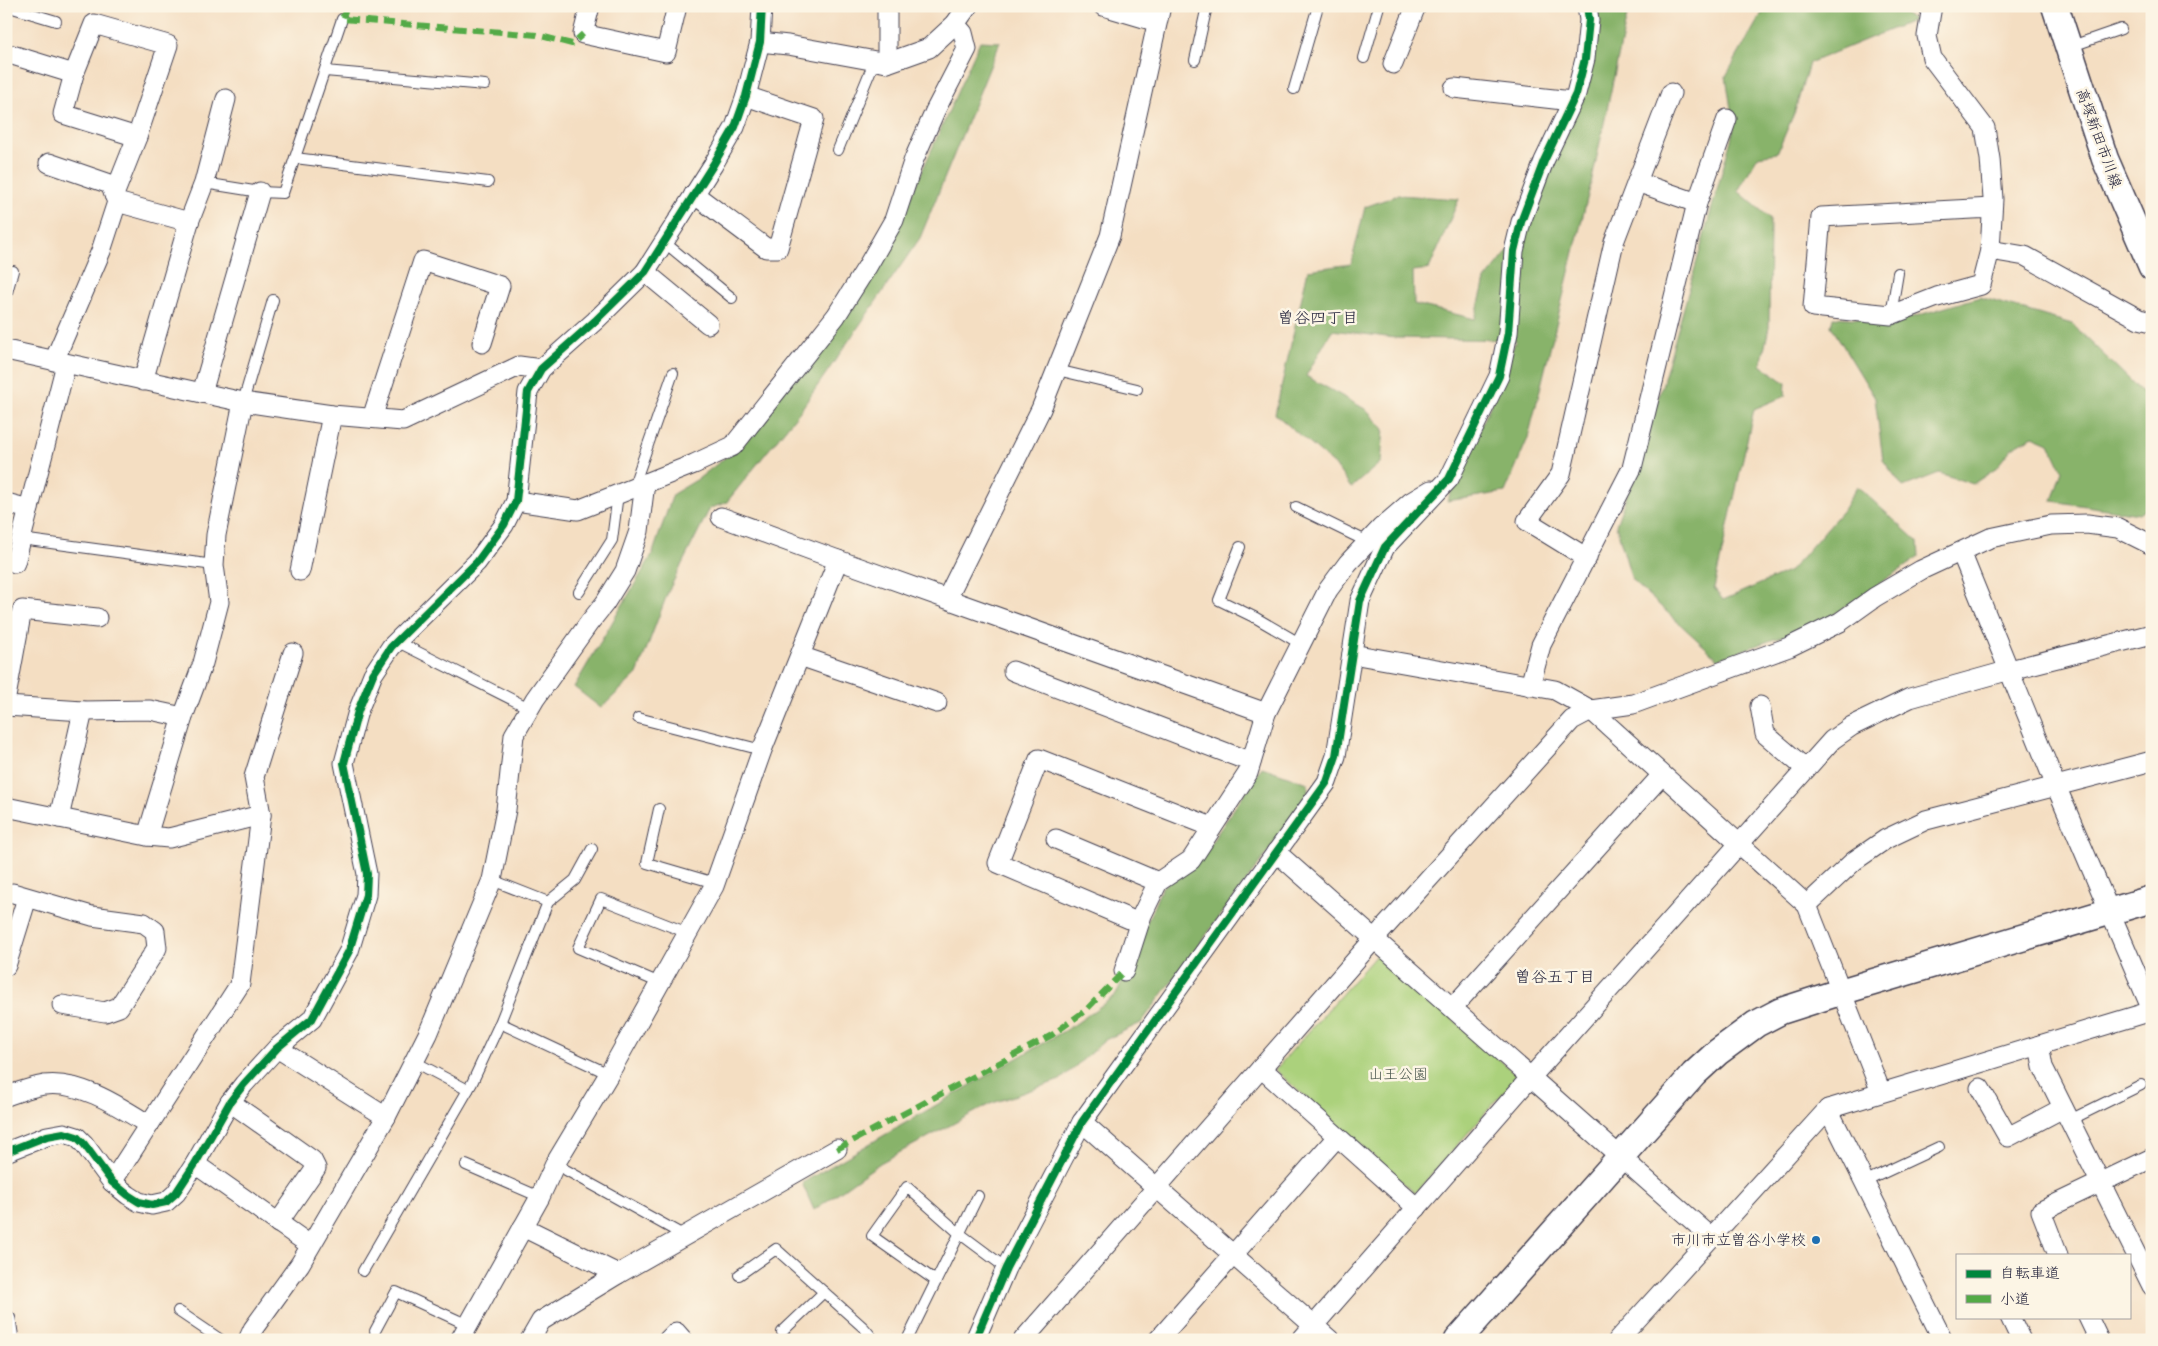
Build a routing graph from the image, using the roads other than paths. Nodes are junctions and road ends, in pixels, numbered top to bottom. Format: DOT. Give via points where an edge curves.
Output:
graph roads {
  1 [pos="6,6"];
  2 [pos="590,6"];
  3 [pos="677,6"];
  4 [pos="762,6"];
  5 [pos="886,6"];
  6 [pos="968,6"];
  7 [pos="1103,6"];
  8 [pos="1207,6"];
  9 [pos="1318,6"];
  10 [pos="1379,6"];
  11 [pos="1416,6"];
  12 [pos="1586,6"];
  13 [pos="1932,6"];
  14 [pos="2055,6"];
  15 [pos="1159,14"];
  16 [pos="342,19"];
  17 [pos="56,21"];
  18 [pos="955,24"];
  19 [pos="2121,29"];
  20 [pos="760,42"];
  21 [pos="2068,48"];
  22 [pos="6,53"];
  23 [pos="1364,58"];
  24 [pos="1195,60"];
  25 [pos="887,63"];
  26 [pos="1393,64"];
  27 [pos="325,71"];
  28 [pos="74,74"];
  29 [pos="485,85"];
  30 [pos="1454,88"];
  31 [pos="1294,89"];
  32 [pos="1671,94"];
  33 [pos="746,96"];
  34 [pos="226,99"];
  35 [pos="1572,101"];
  36 [pos="1727,119"];
  37 [pos="137,137"];
  38 [pos="838,150"];
  39 [pos="295,158"];
  40 [pos="48,163"];
  41 [pos="488,182"];
  42 [pos="1637,182"];
  43 [pos="204,183"];
  44 [pos="260,192"];
  45 [pos="694,194"];
  46 [pos="116,198"];
  47 [pos="1697,203"];
  48 [pos="1992,208"];
  49 [pos="189,222"];
  50 [pos="664,242"];
  51 [pos="1990,250"];
  52 [pos="2152,266"];
  53 [pos="13,271"];
  54 [pos="645,272"];
  55 [pos="1898,273"];
  56 [pos="6,296"];
  57 [pos="732,298"];
  58 [pos="273,300"];
  59 [pos="1891,315"];
  60 [pos="2152,322"];
  61 [pos="708,324"];
  62 [pos="482,343"];
  63 [pos="6,350"];
  64 [pos="60,362"];
  65 [pos="541,369"];
  66 [pos="1057,370"];
  67 [pos="673,373"];
  68 [pos="143,381"];
  69 [pos="1137,388"];
  70 [pos="202,393"];
  71 [pos="243,402"];
  72 [pos="332,415"];
  73 [pos="372,418"];
  74 [pos="1449,479"];
  75 [pos="632,488"];
  76 [pos="516,502"];
  77 [pos="6,503"];
  78 [pos="1296,507"];
  79 [pos="29,510"];
  80 [pos="721,516"];
  81 [pos="21,539"];
  82 [pos="1368,542"];
  83 [pos="2152,544"];
  84 [pos="1240,547"];
  85 [pos="1961,552"];
  86 [pos="1586,558"];
  87 [pos="838,560"];
  88 [pos="15,563"];
  89 [pos="214,565"];
  90 [pos="300,571"];
  91 [pos="579,592"];
  92 [pos="947,598"];
  93 [pos="97,618"];
  94 [pos="2152,634"];
  95 [pos="396,641"];
  96 [pos="1301,644"];
  97 [pos="293,653"];
  98 [pos="1352,654"];
  99 [pos="800,656"];
  100 [pos="2010,670"];
  101 [pos="1013,671"];
  102 [pos="1530,686"];
  103 [pos="6,697"];
  104 [pos="937,703"];
  105 [pos="6,706"];
  106 [pos="1760,706"];
  107 [pos="530,708"];
  108 [pos="1591,710"];
  109 [pos="83,711"];
  110 [pos="1266,713"];
  111 [pos="183,717"];
  112 [pos="638,718"];
  113 [pos="762,750"];
  114 [pos="2152,761"];
  115 [pos="1252,762"];
  116 [pos="1806,769"];
  117 [pos="1662,775"];
  118 [pos="2056,786"];
  119 [pos="6,807"];
  120 [pos="659,809"];
  121 [pos="261,815"];
  122 [pos="59,818"];
  123 [pos="1212,828"];
  124 [pos="147,836"];
  125 [pos="1056,838"];
  126 [pos="1739,844"];
  127 [pos="592,849"];
  128 [pos="1276,852"];
  129 [pos="492,880"];
  130 [pos="1158,882"];
  131 [pos="715,883"];
  132 [pos="2152,898"];
  133 [pos="548,902"];
  134 [pos="1807,905"];
  135 [pos="2109,911"];
  136 [pos="1139,923"];
  137 [pos="688,933"];
  138 [pos="1375,938"];
  139 [pos="6,966"];
  140 [pos="1124,971"];
  141 [pos="660,983"];
  142 [pos="1840,992"];
  143 [pos="62,1005"];
  144 [pos="1453,1008"];
  145 [pos="2152,1010"];
  146 [pos="500,1023"];
  147 [pos="2039,1045"];
  148 [pos="277,1048"];
  149 [pos="415,1062"];
  150 [pos="1261,1068"];
  151 [pos="609,1074"];
  152 [pos="1531,1077"];
  153 [pos="2141,1085"];
  154 [pos="1980,1088"];
  155 [pos="468,1090"];
  156 [pos="1881,1092"];
  157 [pos="6,1096"];
  158 [pos="230,1102"];
  159 [pos="1828,1109"];
  160 [pos="2066,1114"];
  161 [pos="386,1118"];
  162 [pos="1082,1122"];
  163 [pos="149,1125"];
  164 [pos="1336,1138"];
  165 [pos="1938,1148"];
  166 [pos="837,1149"];
  167 [pos="6,1152"];
  168 [pos="1620,1157"];
  169 [pos="2152,1158"];
  170 [pos="196,1164"];
  171 [pos="555,1164"];
  172 [pos="466,1165"];
  173 [pos="112,1182"];
  174 [pos="1864,1182"];
  175 [pos="2100,1182"];
  176 [pos="1156,1188"];
  177 [pos="978,1196"];
  178 [pos="540,1197"];
  179 [pos="1417,1208"];
  180 [pos="278,1222"];
  181 [pos="523,1227"];
  182 [pos="959,1233"];
  183 [pos="685,1236"];
  184 [pos="1710,1236"];
  185 [pos="310,1245"];
  186 [pos="2058,1254"];
  187 [pos="1234,1255"];
  188 [pos="1006,1268"];
  189 [pos="363,1271"];
  190 [pos="618,1274"];
  191 [pos="739,1275"];
  192 [pos="936,1281"];
  193 [pos="2152,1286"];
  194 [pos="824,1292"];
  195 [pos="178,1312"];
  196 [pos="2010,1318"];
  197 [pos="2088,1318"];
  198 [pos="6,1320"];
  199 [pos="1314,1326"];
  200 [pos="375,1331"];
  201 [pos="464,1332"];
  202 [pos="782,1332"];
  203 [pos="9,1340"];
  204 [pos="221,1340"];
  205 [pos="248,1340"];
  206 [pos="530,1340"];
  207 [pos="668,1340"];
  208 [pos="683,1340"];
  209 [pos="874,1340"];
  210 [pos="907,1340"];
  211 [pos="975,1340"];
  212 [pos="1023,1340"];
  213 [pos="1158,1340"];
  214 [pos="1301,1340"];
  215 [pos="1330,1340"];
  216 [pos="1458,1340"];
  217 [pos="1618,1340"];
  218 [pos="1943,1340"];
  219 [pos="2021,1340"];
  220 [pos="2099,1340"];
  1 -- 17 [label="lane"];
  2 -- 3 [label="street" via="583,34 666,52"];
  4 -- 20 [label="street"];
  5 -- 25 [label="street"];
  6 -- 18 [label="street"];
  7 -- 15 [label="street"];
  8 -- 24 [label="lane"];
  9 -- 31 [label="lane"];
  10 -- 23 [label="lane"];
  11 -- 26 [label="street"];
  12 -- 35 [label="street" via="1589,20 1585,58"];
  13 -- 48 [label="street" via="1927,36 1932,58 1985,128"];
  14 -- 21 [label="street, 高塚新田市川線"];
  15 -- 66 [label="street" via="1110,236"];
  16 -- 27 [label="lane"];
  18 -- 25 [label="street" via="929,48"];
  18 -- 75 [label="street" via="963,33 967,48 914,159 894,220 836,316 733,446"];
  19 -- 21 [label="lane"];
  20 -- 25 [label="street"];
  20 -- 33 [label="street"];
  21 -- 52 [label="street, 高塚新田市川線" via="2105,159"];
  22 -- 28 [label="street"];
  25 -- 38 [label="lane" via="872,68"];
  27 -- 29 [label="lane"];
  27 -- 39 [label="lane"];
  28 -- 37 [label="street" via="63,114"];
  28 -- 37 [label="street" via="94,24 168,45"];
  30 -- 35 [label="street"];
  32 -- 42 [label="street"];
  33 -- 45 [label="street" via="735,127"];
  33 -- 45 [label="street" via="814,119 778,248 766,248"];
  34 -- 43 [label="street"];
  35 -- 74 [label="street" via="1521,222 1513,260 1508,333 1499,376"];
  36 -- 47 [label="street"];
  37 -- 46 [label="street"];
  39 -- 41 [label="lane"];
  39 -- 44 [label="lane" via="283,193"];
  40 -- 46 [label="street" via="110,184"];
  42 -- 47 [label="street"];
  42 -- 86 [label="street" via="1614,242 1560,474 1527,521"];
  43 -- 44 [label="lane"];
  43 -- 49 [label="street"];
  44 -- 70 [label="street"];
  45 -- 50 [label="street"];
  46 -- 49 [label="street"];
  46 -- 64 [label="street" via="101,251"];
  47 -- 86 [label="street" via="1632,468"];
  48 -- 51 [label="street"];
  48 -- 59 [label="street" via="1822,217 1813,307"];
  49 -- 68 [label="street"];
  50 -- 54 [label="street"];
  50 -- 57 [label="lane"];
  51 -- 59 [label="street" via="1981,285 1937,297"];
  51 -- 60 [label="street" via="2025,256 2139,319"];
  53 -- 56 [label="lane"];
  54 -- 61 [label="street"];
  54 -- 65 [label="street"];
  55 -- 59 [label="lane"];
  58 -- 71 [label="lane"];
  62 -- 73 [label="street" via="500,286 423,261"];
  63 -- 64 [label="street"];
  64 -- 68 [label="street"];
  64 -- 79 [label="street"];
  65 -- 73 [label="street" via="519,366 403,421"];
  65 -- 76 [label="street" via="528,392"];
  66 -- 69 [label="lane"];
  66 -- 92 [label="street" via="1041,409"];
  67 -- 75 [label="lane"];
  68 -- 70 [label="street"];
  70 -- 71 [label="street"];
  71 -- 72 [label="street"];
  71 -- 89 [label="street" via="216,535"];
  72 -- 73 [label="street"];
  72 -- 90 [label="street"];
  74 -- 82 [label="street" via="1411,502"];
  74 -- 98 [label="street" via="1386,546 1360,601"];
  75 -- 76 [label="street" via="578,510"];
  75 -- 91 [label="lane" via="612,540"];
  75 -- 107 [label="street" via="639,531 625,571"];
  76 -- 95 [label="street" via="504,526 476,562"];
  77 -- 79 [label="street"];
  78 -- 82 [label="lane"];
  79 -- 81 [label="street"];
  80 -- 87 [label="street"];
  81 -- 88 [label="street"];
  81 -- 89 [label="lane"];
  82 -- 96 [label="street" via="1328,590"];
  83 -- 85 [label="street" via="2118,528 2087,524 2052,525 1990,538"];
  84 -- 96 [label="lane" via="1219,600"];
  85 -- 100 [label="street"];
  85 -- 108 [label="street" via="1921,570 1840,622 1789,647 1633,704"];
  86 -- 102 [label="street" via="1541,645"];
  87 -- 92 [label="street"];
  87 -- 99 [label="street"];
  89 -- 111 [label="street" via="219,602 203,663"];
  92 -- 110 [label="street"];
  93 -- 103 [label="street" via="22,610"];
  94 -- 100 [label="street"];
  95 -- 107 [label="lane"];
  95 -- 148 [label="street" via="373,674 358,711 344,763 367,874 366,895 359,921 349,951 312,1019"];
  96 -- 110 [label="street"];
  97 -- 121 [label="street" via="254,777"];
  98 -- 102 [label="street"];
  98 -- 128 [label="street" via="1336,756 1327,782"];
  99 -- 104 [label="street"];
  99 -- 113 [label="street"];
  100 -- 116 [label="street" via="1910,698 1867,718 1832,740"];
  100 -- 118 [label="street"];
  101 -- 115 [label="street"];
  102 -- 108 [label="street" via="1555,690"];
  105 -- 109 [label="street"];
  106 -- 116 [label="street" via="1765,734"];
  107 -- 129 [label="street" via="514,735 506,810"];
  108 -- 117 [label="street"];
  108 -- 138 [label="street" via="1572,720"];
  109 -- 111 [label="street" via="150,710"];
  109 -- 122 [label="street"];
  110 -- 115 [label="street"];
  111 -- 124 [label="street"];
  112 -- 113 [label="lane"];
  113 -- 131 [label="street"];
  114 -- 118 [label="street"];
  115 -- 123 [label="street"];
  116 -- 126 [label="street"];
  117 -- 126 [label="street"];
  117 -- 144 [label="street"];
  118 -- 134 [label="street" via="1926,820 1886,839 1854,861"];
  118 -- 135 [label="street"];
  119 -- 122 [label="street"];
  120 -- 131 [label="lane" via="648,863"];
  121 -- 124 [label="street" via="169,838"];
  121 -- 163 [label="street" via="240,984"];
  122 -- 124 [label="street"];
  123 -- 130 [label="street" via="1190,860"];
  123 -- 136 [label="street" via="1040,759 998,864"];
  125 -- 130 [label="street"];
  126 -- 134 [label="street"];
  126 -- 152 [label="street"];
  127 -- 133 [label="lane" via="575,880"];
  128 -- 138 [label="street"];
  128 -- 162 [label="street"];
  129 -- 133 [label="lane"];
  129 -- 149 [label="street"];
  130 -- 136 [label="street"];
  131 -- 137 [label="street"];
  132 -- 135 [label="street"];
  133 -- 146 [label="lane"];
  134 -- 142 [label="street"];
  135 -- 142 [label="street"];
  135 -- 145 [label="street"];
  136 -- 140 [label="street"];
  137 -- 141 [label="street"];
  137 -- 141 [label="lane" via="601,899 578,948"];
  138 -- 144 [label="street"];
  138 -- 150 [label="street"];
  139 -- 143 [label="street" via="20,895 92,916 144,923 154,930 157,948 119,1007 105,1012"];
  141 -- 151 [label="street"];
  142 -- 156 [label="street"];
  142 -- 168 [label="street" via="1781,1011 1756,1024 1718,1052 1694,1074"];
  144 -- 152 [label="street"];
  145 -- 147 [label="street"];
  146 -- 151 [label="lane"];
  146 -- 155 [label="lane"];
  147 -- 156 [label="street"];
  147 -- 160 [label="street" via="2043,1067"];
  148 -- 158 [label="street"];
  148 -- 161 [label="street"];
  149 -- 155 [label="lane"];
  149 -- 161 [label="street"];
  150 -- 164 [label="street"];
  150 -- 176 [label="street"];
  151 -- 171 [label="street"];
  152 -- 168 [label="street"];
  152 -- 179 [label="street"];
  153 -- 160 [label="lane"];
  154 -- 160 [label="street" via="2008,1137"];
  155 -- 189 [label="lane"];
  156 -- 159 [label="street"];
  157 -- 163 [label="street" via="45,1085 69,1086 112,1102"];
  158 -- 170 [label="street"];
  158 -- 180 [label="street" via="312,1160 316,1168"];
  159 -- 174 [label="street"];
  159 -- 184 [label="street"];
  160 -- 175 [label="street"];
  161 -- 185 [label="street"];
  162 -- 176 [label="street"];
  162 -- 188 [label="street"];
  163 -- 173 [label="street"];
  164 -- 179 [label="street"];
  164 -- 187 [label="street"];
  165 -- 174 [label="lane"];
  166 -- 183 [label="street"];
  167 -- 173 [label="street" via="40,1138 64,1133 77,1137 84,1144"];
  168 -- 184 [label="street"];
  168 -- 216 [label="street"];
  169 -- 175 [label="street"];
  170 -- 173 [label="street" via="176,1193 166,1202 152,1205 139,1202"];
  170 -- 180 [label="street"];
  171 -- 178 [label="street"];
  171 -- 183 [label="lane"];
  172 -- 178 [label="lane"];
  174 -- 218 [label="street"];
  175 -- 186 [label="street" via="2041,1211"];
  175 -- 193 [label="street"];
  176 -- 187 [label="street"];
  176 -- 212 [label="street"];
  177 -- 182 [label="lane"];
  178 -- 181 [label="street"];
  179 -- 199 [label="street"];
  180 -- 185 [label="street"];
  181 -- 190 [label="street"];
  181 -- 201 [label="street"];
  182 -- 188 [label="lane"];
  182 -- 192 [label="lane"];
  182 -- 192 [label="lane" via="907,1187 872,1236"];
  183 -- 190 [label="street"];
  184 -- 217 [label="street"];
  185 -- 205 [label="street"];
  187 -- 199 [label="street"];
  187 -- 213 [label="street"];
  188 -- 211 [label="street"];
  190 -- 206 [label="street" via="541,1321"];
  191 -- 194 [label="lane" via="776,1249"];
  192 -- 210 [label="lane"];
  194 -- 202 [label="lane"];
  194 -- 209 [label="lane"];
  195 -- 204 [label="lane"];
  196 -- 219 [label="street"];
  197 -- 220 [label="street"];
  198 -- 203 [label="street"];
  199 -- 214 [label="street"];
  199 -- 215 [label="street"];
  200 -- 201 [label="lane" via="396,1292"];
  207 -- 208 [label="street" via="676,1332"];
}
